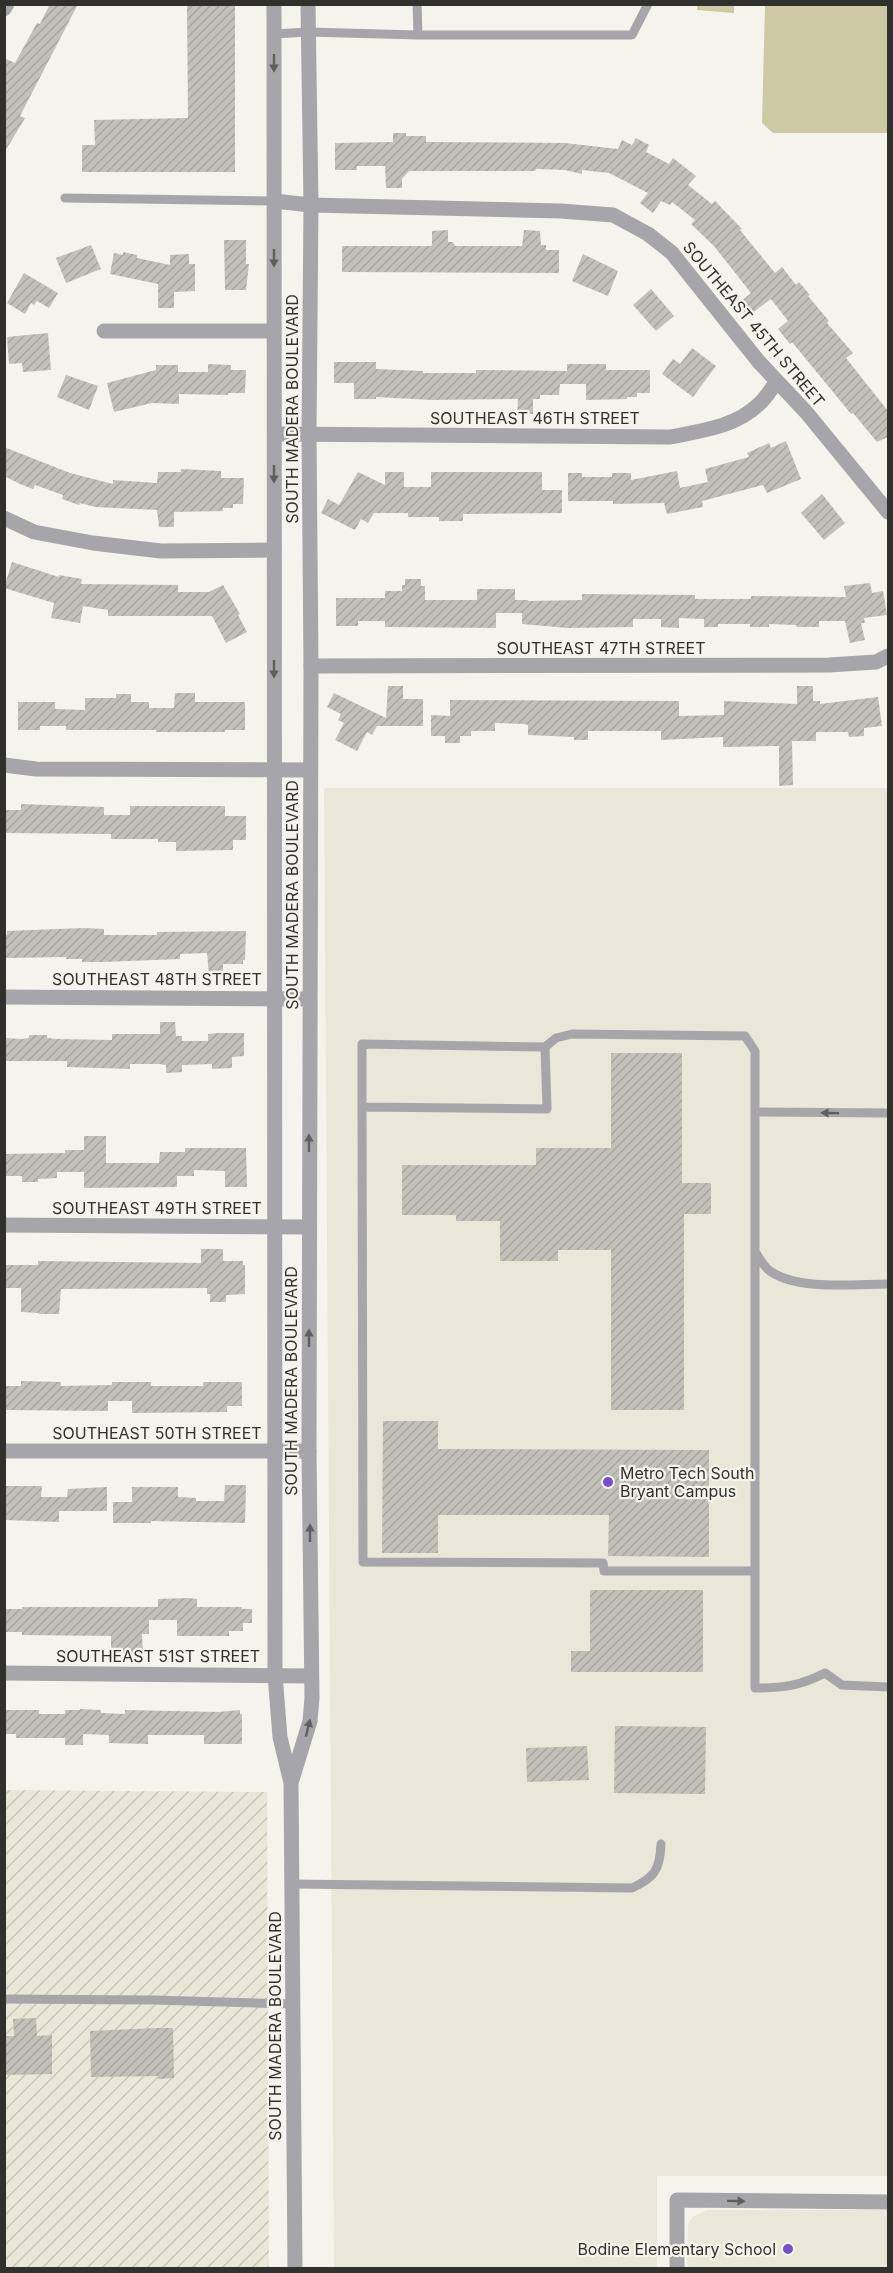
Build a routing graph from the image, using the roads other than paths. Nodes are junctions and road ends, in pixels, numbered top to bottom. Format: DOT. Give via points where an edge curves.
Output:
graph roads {
  1 [pos="7,4"];
  2 [pos="274,4"];
  3 [pos="308,4"];
  4 [pos="417,4"];
  5 [pos="648,4"];
  6 [pos="4,9"];
  7 [pos="308,32"];
  8 [pos="274,34"];
  9 [pos="418,35"];
  10 [pos="65,198"];
  11 [pos="274,201"];
  12 [pos="311,204"];
  13 [pos="104,331"];
  14 [pos="274,331"];
  15 [pos="777,381"];
  16 [pos="275,434"];
  17 [pos="309,434"];
  18 [pos="888,512"];
  19 [pos="4,518"];
  20 [pos="274,550"];
  21 [pos="888,656"];
  22 [pos="311,666"];
  23 [pos="4,765"];
  24 [pos="274,770"];
  25 [pos="310,770"];
  26 [pos="4,997"];
  27 [pos="274,998"];
  28 [pos="309,999"];
  29 [pos="545,1047"];
  30 [pos="362,1107"];
  31 [pos="755,1112"];
  32 [pos="888,1113"];
  33 [pos="4,1225"];
  34 [pos="275,1227"];
  35 [pos="309,1227"];
  36 [pos="756,1253"];
  37 [pos="888,1284"];
  38 [pos="4,1451"];
  39 [pos="275,1451"];
  40 [pos="309,1451"];
  41 [pos="755,1571"];
  42 [pos="4,1673"];
  43 [pos="275,1675"];
  44 [pos="311,1676"];
  45 [pos="888,1687"];
  46 [pos="291,1784"];
  47 [pos="661,1844"];
  48 [pos="292,1884"];
  49 [pos="4,1999"];
  50 [pos="293,2004"];
  51 [pos="888,2202"];
  52 [pos="295,2268"];
  53 [pos="677,2268"];
  1 -- 6 [label="street"];
  2 -- 8 [label="street, SOUTH MADERA BOULEVARD"];
  3 -- 7 [label="street, SOUTH MADERA BOULEVARD"];
  4 -- 9 [label="lane"];
  5 -- 9 [label="lane" via="632,35"];
  7 -- 8 [label="lane"];
  7 -- 9 [label="lane"];
  7 -- 12 [label="street, SOUTH MADERA BOULEVARD"];
  8 -- 11 [label="street, SOUTH MADERA BOULEVARD, one-way"];
  10 -- 11 [label="lane"];
  11 -- 12 [label="street, SOUTHEAST 45TH STREET"];
  11 -- 14 [label="street, SOUTH MADERA BOULEVARD, one-way"];
  12 -- 15 [label="street, SOUTHEAST 45TH STREET" via="613,215 648,234 672,254"];
  12 -- 17 [label="street, SOUTH MADERA BOULEVARD"];
  13 -- 14 [label="street"];
  14 -- 16 [label="street, SOUTH MADERA BOULEVARD"];
  15 -- 17 [label="street, SOUTHEAST 46TH STREET" via="759,404 738,420 670,437"];
  15 -- 18 [label="street, SOUTHEAST 45TH STREET"];
  16 -- 17 [label="street, SOUTHEAST 46TH STREET"];
  16 -- 20 [label="street, SOUTH MADERA BOULEVARD, one-way"];
  17 -- 22 [label="street, SOUTH MADERA BOULEVARD"];
  19 -- 20 [label="street" via="34,532 104,545 161,551"];
  20 -- 24 [label="street, SOUTH MADERA BOULEVARD, one-way"];
  21 -- 22 [label="street, SOUTHEAST 47TH STREET" via="876,662 829,665"];
  22 -- 25 [label="street, SOUTH MADERA BOULEVARD"];
  23 -- 24 [label="street" via="36,769"];
  24 -- 25 [label="street"];
  24 -- 27 [label="street, SOUTH MADERA BOULEVARD"];
  25 -- 28 [label="street, SOUTH MADERA BOULEVARD"];
  26 -- 27 [label="street, SOUTHEAST 48TH STREET"];
  27 -- 28 [label="street, SOUTHEAST 48TH STREET"];
  27 -- 34 [label="street, SOUTH MADERA BOULEVARD"];
  35 -- 28 [label="street, SOUTH MADERA BOULEVARD, one-way"];
  29 -- 30 [label="lane" via="362,1044"];
  29 -- 30 [label="lane" via="547,1109"];
  29 -- 31 [label="lane" via="556,1038 572,1034 745,1036 755,1051"];
  30 -- 41 [label="lane" via="363,1562 603,1563 604,1571"];
  32 -- 31 [label="lane, one-way"];
  31 -- 36 [label="lane"];
  33 -- 34 [label="street, SOUTHEAST 49TH STREET"];
  34 -- 35 [label="street, SOUTHEAST 49TH STREET"];
  34 -- 39 [label="street, SOUTH MADERA BOULEVARD"];
  40 -- 35 [label="street, SOUTH MADERA BOULEVARD, one-way"];
  36 -- 37 [label="lane" via="769,1270 789,1281"];
  36 -- 41 [label="lane"];
  38 -- 39 [label="street, SOUTHEAST 50TH STREET"];
  39 -- 40 [label="street, SOUTHEAST 50TH STREET"];
  39 -- 43 [label="street, SOUTH MADERA BOULEVARD"];
  44 -- 40 [label="street, SOUTH MADERA BOULEVARD, one-way"];
  41 -- 45 [label="lane" via="755,1688 784,1688 825,1673 842,1684"];
  42 -- 43 [label="street, SOUTHEAST 51ST STREET"];
  43 -- 44 [label="street, SOUTHEAST 51ST STREET"];
  43 -- 46 [label="street, SOUTH MADERA BOULEVARD" via="280,1737"];
  46 -- 44 [label="street, SOUTH MADERA BOULEVARD, one-way" via="310,1721"];
  46 -- 48 [label="street, SOUTH MADERA BOULEVARD"];
  47 -- 48 [label="lane" via="659,1861 650,1880 632,1888"];
  48 -- 50 [label="street, SOUTH MADERA BOULEVARD"];
  49 -- 50 [label="lane"];
  50 -- 52 [label="street, SOUTH MADERA BOULEVARD"];
  53 -- 51 [label="street, one-way" via="677,2200"];
}
